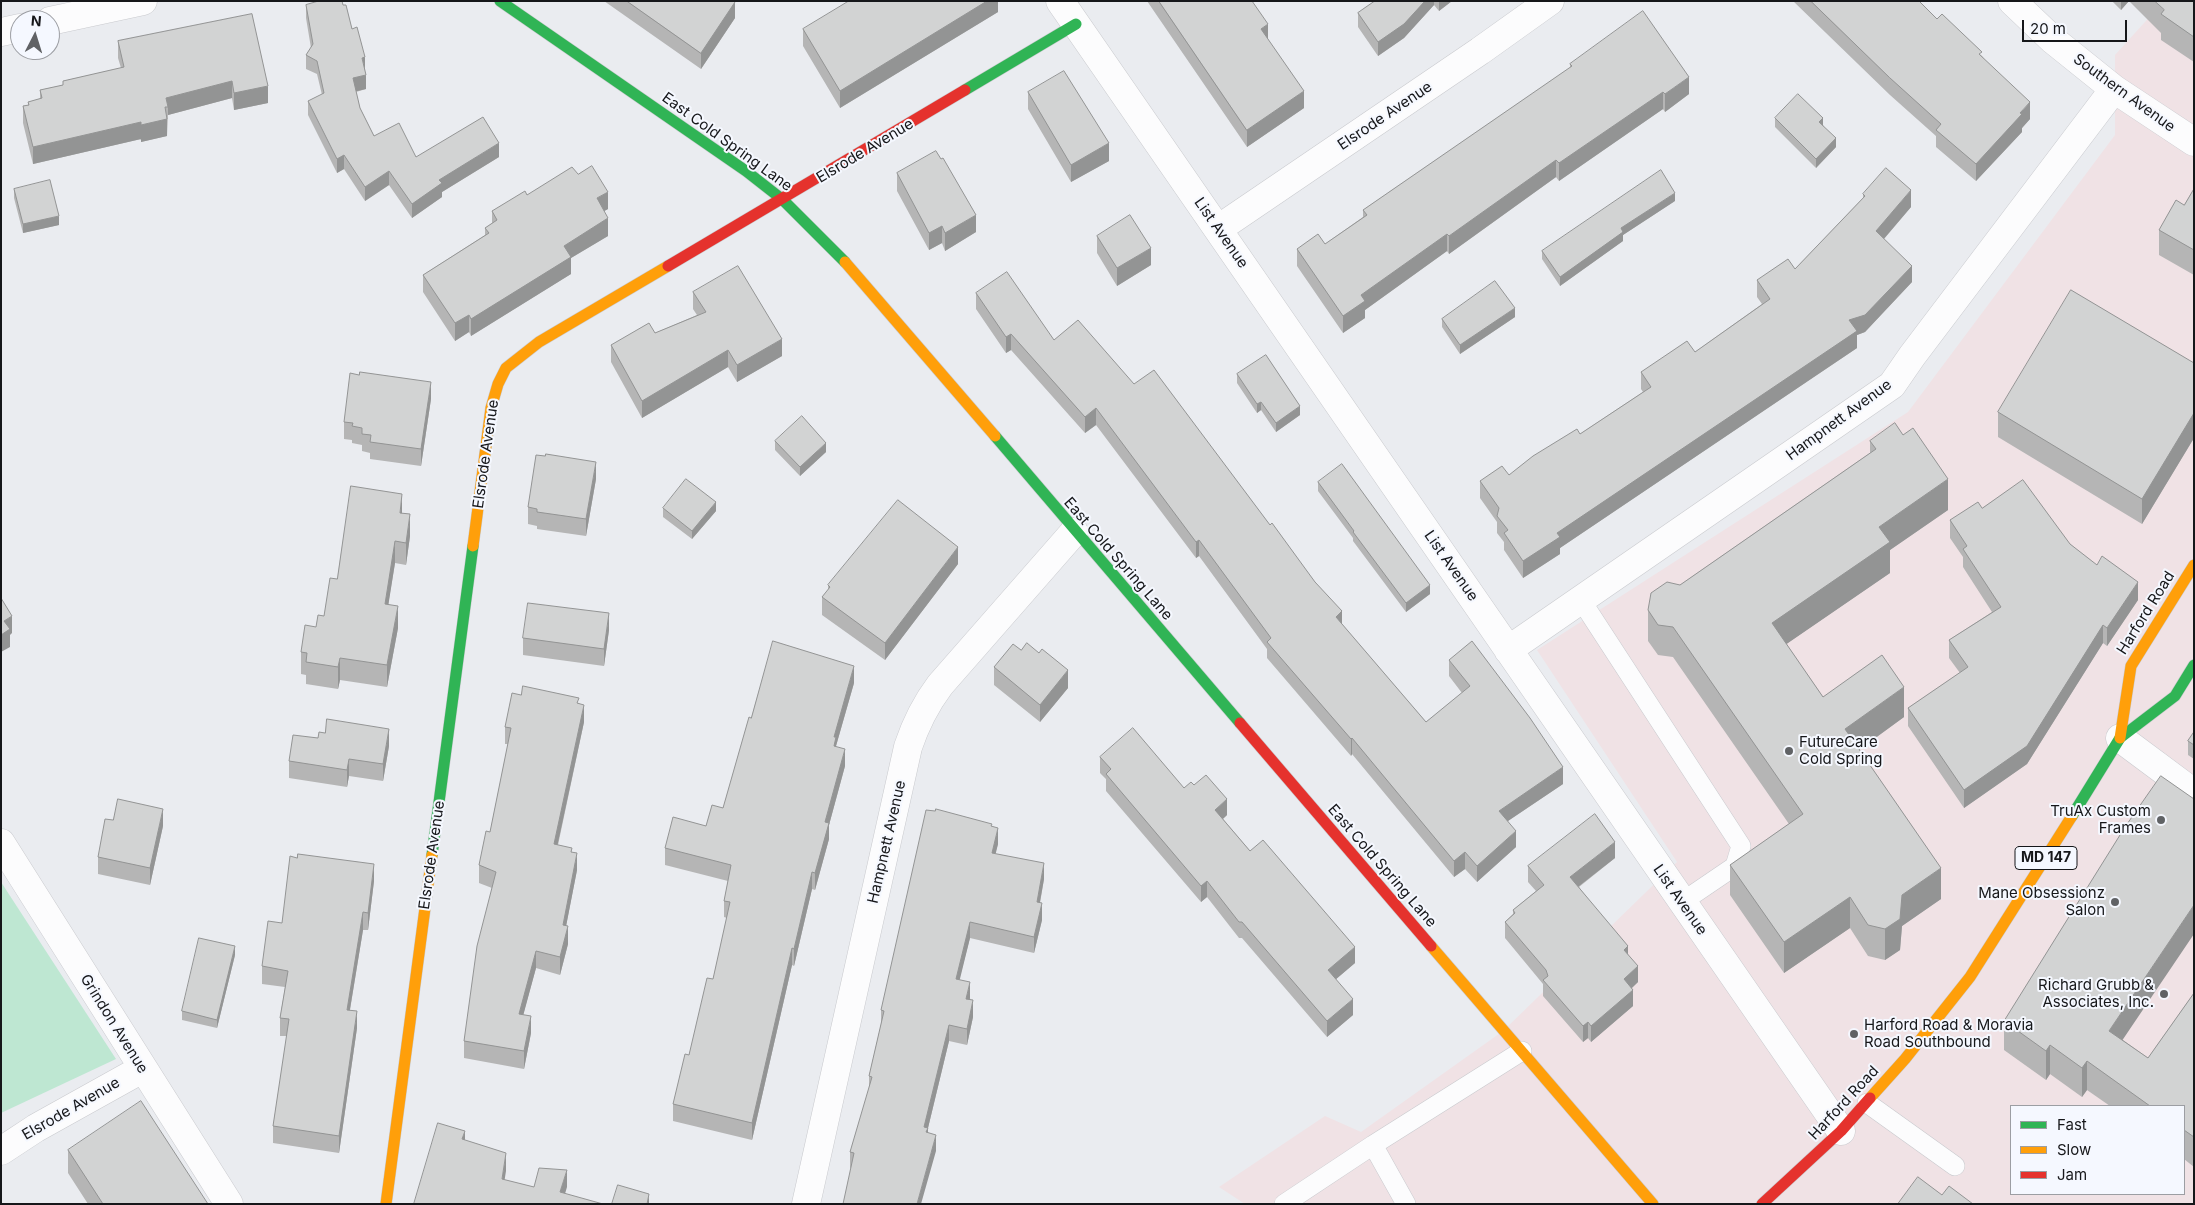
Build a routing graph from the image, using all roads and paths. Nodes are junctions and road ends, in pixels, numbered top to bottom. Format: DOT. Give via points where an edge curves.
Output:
graph roads {
  1 [pos="142,1"];
  2 [pos="500,1"];
  3 [pos="1060,1"];
  4 [pos="1550,1"];
  5 [pos="2012,1"];
  6 [pos="60,19"];
  7 [pos="1076,24"];
  8 [pos="2114,89"];
  9 [pos="2194,142"];
  10 [pos="782,200"];
  11 [pos="1218,229"];
  12 [pos="1074,532"];
  13 [pos="2194,565"];
  14 [pos="1581,600"];
  15 [pos="1508,650"];
  16 [pos="2194,665"];
  17 [pos="2120,738"];
  18 [pos="2194,792"];
  19 [pos="1,843"];
  20 [pos="1682,902"];
  21 [pos="1522,1051"];
  22 [pos="142,1069"];
  23 [pos="1867,1103"];
  24 [pos="1840,1131"];
  25 [pos="1373,1145"];
  26 [pos="1,1151"];
  27 [pos="1955,1166"];
  28 [pos="229,1204"];
  29 [pos="386,1204"];
  30 [pos="806,1204"];
  31 [pos="1284,1204"];
  32 [pos="1406,1204"];
  33 [pos="1652,1204"];
  34 [pos="1762,1204"];
  1 -- 6 [label="street"];
  2 -- 10 [label="main road, East Cold Spring Lane" via="746,171"];
  3 -- 7 [label="street, List Avenue"];
  4 -- 11 [label="street, Elsrode Avenue"];
  5 -- 8 [label="street, Southern Avenue" via="2053,40"];
  7 -- 10 [label="main road, Elsrode Avenue"];
  7 -- 11 [label="street, List Avenue"];
  8 -- 9 [label="street, Southern Avenue"];
  8 -- 14 [label="street, Hampnett Avenue" via="1892,386"];
  10 -- 12 [label="main road, East Cold Spring Lane" via="838,254"];
  10 -- 29 [label="main road, Elsrode Avenue" via="532,346 503,370 496,386"];
  11 -- 15 [label="street, List Avenue"];
  12 -- 21 [label="main road, East Cold Spring Lane"];
  12 -- 30 [label="street, Hampnett Avenue" via="940,685 923,706 915,725"];
  13 -- 17 [label="main road, Harford Road / MD 147" via="2131,666"];
  14 -- 15 [label="street, Hampnett Avenue"];
  14 -- 20 [label="lane" via="1741,846 1735,866"];
  15 -- 20 [label="street, List Avenue"];
  16 -- 17 [label="main road, Harford Road / MD 147" via="2175,696"];
  17 -- 18 [label="street"];
  17 -- 23 [label="main road, Harford Road / MD 147" via="1970,977"];
  19 -- 22 [label="street, Grindon Avenue"];
  20 -- 24 [label="street, List Avenue"];
  21 -- 25 [label="lane"];
  21 -- 33 [label="main road, East Cold Spring Lane"];
  22 -- 26 [label="street, Elsrode Avenue"];
  22 -- 28 [label="street, Grindon Avenue"];
  23 -- 24 [label="main road, Harford Road / MD 147"];
  23 -- 27 [label="lane"];
  24 -- 34 [label="main road, Harford Road / MD 147"];
  25 -- 31 [label="lane"];
  25 -- 32 [label="lane"];
}
